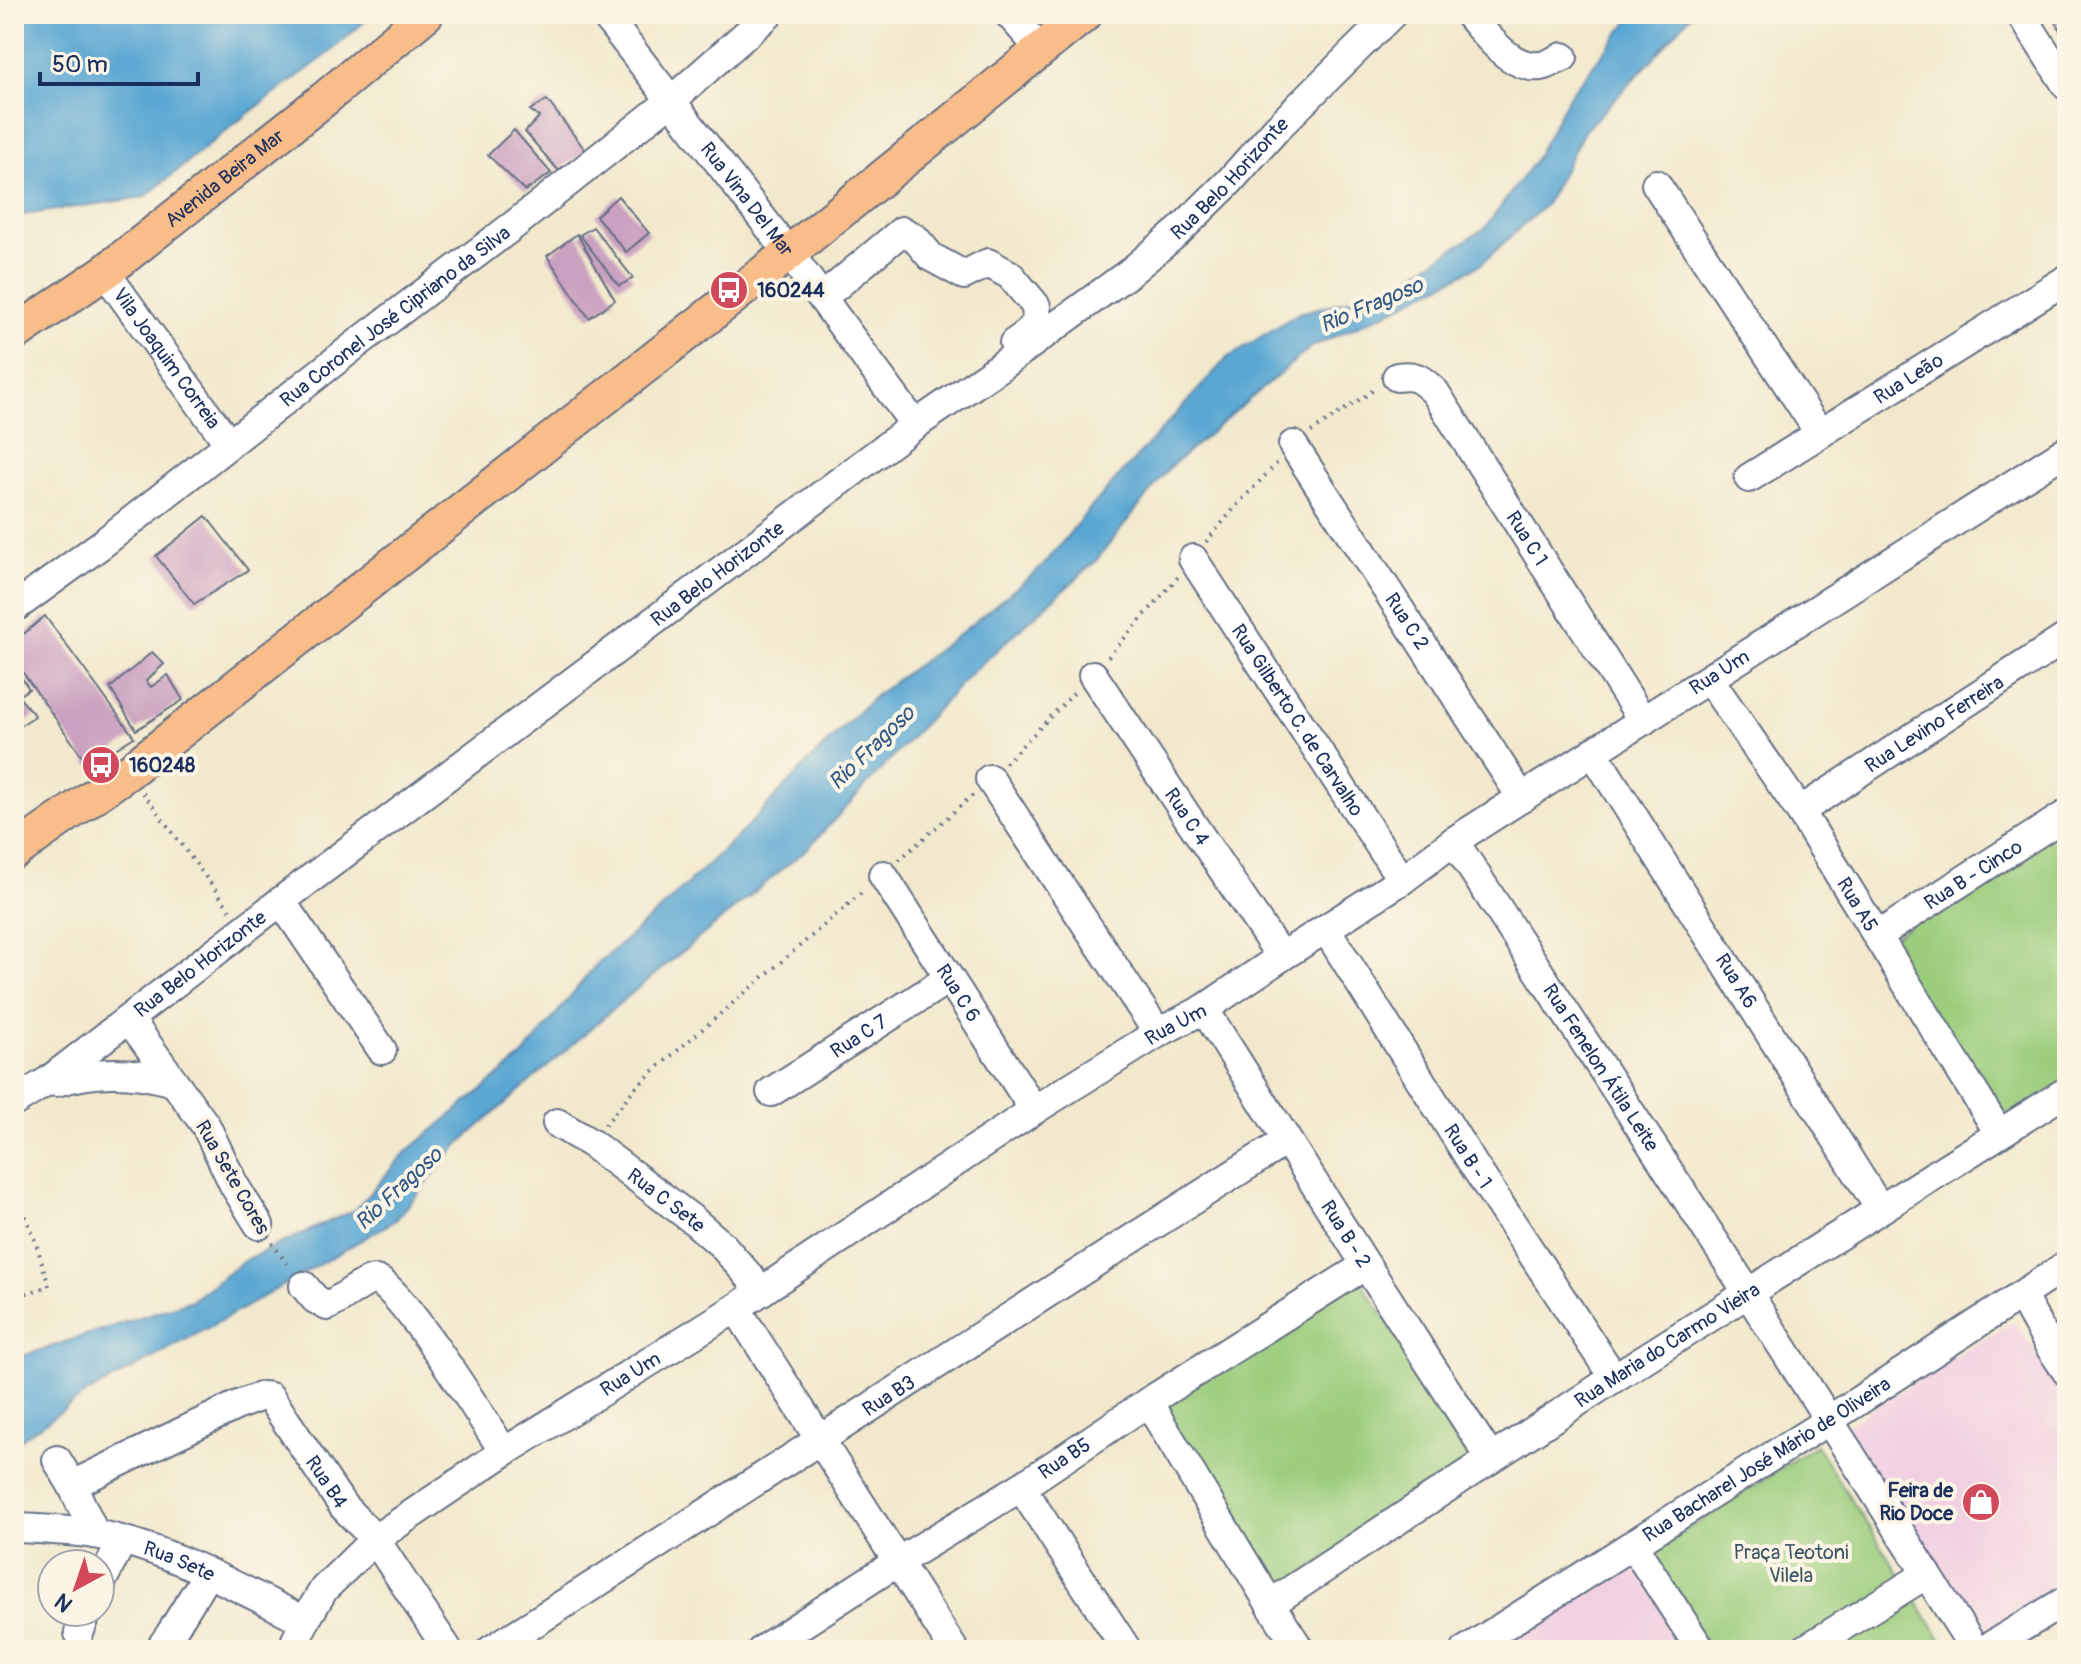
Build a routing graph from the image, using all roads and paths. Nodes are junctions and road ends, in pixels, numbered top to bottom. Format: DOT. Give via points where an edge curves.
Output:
graph roads {
  1 [pos="426,14"];
  2 [pos="604,14"];
  3 [pos="769,14"];
  4 [pos="1009,14"];
  5 [pos="1085,14"];
  6 [pos="1392,14"];
  7 [pos="1468,14"];
  8 [pos="2021,14"];
  9 [pos="1041,50"];
  10 [pos="1563,57"];
  11 [pos="2067,86"];
  12 [pos="672,100"];
  13 [pos="1656,184"];
  14 [pos="789,253"];
  15 [pos="105,272"];
  16 [pos="2067,279"];
  17 [pos="822,298"];
  18 [pos="14,334"];
  19 [pos="1397,377"];
  20 [pos="948,382"];
  21 [pos="915,425"];
  22 [pos="1819,432"];
  23 [pos="229,444"];
  24 [pos="1293,445"];
  25 [pos="2067,450"];
  26 [pos="1749,478"];
  27 [pos="1193,559"];
  28 [pos="14,608"];
  29 [pos="2067,637"];
  30 [pos="1093,675"];
  31 [pos="1709,679"];
  32 [pos="1643,721"];
  33 [pos="1593,752"];
  34 [pos="128,772"];
  35 [pos="990,779"];
  36 [pos="1522,798"];
  37 [pos="1800,811"];
  38 [pos="2067,814"];
  39 [pos="1454,841"];
  40 [pos="14,852"];
  41 [pos="883,875"];
  42 [pos="1402,880"];
  43 [pos="281,901"];
  44 [pos="244,929"];
  45 [pos="1326,929"];
  46 [pos="1877,936"];
  47 [pos="1281,957"];
  48 [pos="948,979"];
  49 [pos="1204,1009"];
  50 [pos="129,1019"];
  51 [pos="1158,1033"];
  52 [pos="382,1050"];
  53 [pos="173,1082"];
  54 [pos="2067,1091"];
  55 [pos="771,1092"];
  56 [pos="24,1096"];
  57 [pos="1034,1110"];
  58 [pos="557,1123"];
  59 [pos="1999,1133"];
  60 [pos="1286,1141"];
  61 [pos="14,1186"];
  62 [pos="1880,1209"];
  63 [pos="259,1225"];
  64 [pos="1366,1265"];
  65 [pos="2067,1265"];
  66 [pos="304,1286"];
  67 [pos="762,1291"];
  68 [pos="1748,1293"];
  69 [pos="2021,1295"];
  70 [pos="18,1296"];
  71 [pos="736,1308"];
  72 [pos="2067,1372"];
  73 [pos="1614,1378"];
  74 [pos="1148,1402"];
  75 [pos="1829,1420"];
  76 [pos="821,1440"];
  77 [pos="504,1452"];
  78 [pos="1491,1459"];
  79 [pos="57,1460"];
  80 [pos="72,1485"];
  81 [pos="1021,1487"];
  82 [pos="14,1528"];
  83 [pos="95,1534"];
  84 [pos="375,1539"];
  85 [pos="122,1541"];
  86 [pos="1633,1545"];
  87 [pos="116,1553"];
  88 [pos="899,1561"];
  89 [pos="208,1573"];
  90 [pos="1927,1574"];
  91 [pos="2067,1600"];
  92 [pos="1270,1604"];
  93 [pos="305,1621"];
  94 [pos="775,1647"];
  95 [pos="159,1650"];
  96 [pos="294,1650"];
  97 [pos="448,1650"];
  98 [pos="491,1650"];
  99 [pos="954,1650"];
  100 [pos="1127,1650"];
  101 [pos="1300,1650"];
  102 [pos="1466,1650"];
  103 [pos="1701,1650"];
  104 [pos="1804,1650"];
  105 [pos="1975,1650"];
  106 [pos="1984,1650"];
  1 -- 15 [label="main road, Avenida Beira Mar"];
  2 -- 12 [label="street, Rua Vina Del Mar"];
  3 -- 12 [label="street, Rua Coronel José Cipriano da Silva"];
  4 -- 9 [label="street"];
  5 -- 9 [label="main road"];
  6 -- 21 [label="street, Rua Belo Horizonte" via="1179,231 1129,273"];
  7 -- 10 [label="street" via="1509,57 1527,65"];
  8 -- 11 [label="street"];
  9 -- 14 [label="main road"];
  12 -- 14 [label="street, Rua Vina Del Mar"];
  12 -- 23 [label="street, Rua Coronel José Cipriano da Silva"];
  13 -- 22 [label="street"];
  14 -- 17 [label="street, Rua Vina Del Mar"];
  14 -- 34 [label="main road"];
  15 -- 18 [label="main road, Avenida Beira Mar"];
  15 -- 23 [label="street, Vila Joaquim Correia"];
  16 -- 22 [label="street, Rua Leão"];
  17 -- 20 [label="street" via="902,231 931,257 964,275 988,263 1010,275 1036,306 1037,322 1024,336"];
  17 -- 21 [label="street, Rua Vina Del Mar"];
  19 -- 32 [label="street, Rua C 1" via="1421,379 1435,392"];
  21 -- 43 [label="street, Rua Belo Horizonte"];
  22 -- 26 [label="street, Rua Leão"];
  23 -- 28 [label="street, Rua Coronel José Cipriano da Silva"];
  24 -- 36 [label="street, Rua C 2"];
  25 -- 31 [label="street, Rua Um"];
  27 -- 42 [label="street, Rua Gilberto C. de Carvalho"];
  29 -- 37 [label="street, Rua Levino Ferreira"];
  30 -- 47 [label="street, Rua C 4"];
  31 -- 32 [label="street, Rua Um"];
  31 -- 37 [label="street, Rua A5"];
  32 -- 33 [label="street, Rua Um"];
  33 -- 36 [label="street, Rua Um"];
  33 -- 62 [label="street, Rua A6"];
  34 -- 40 [label="main road"];
  34 -- 44 [label="path"];
  35 -- 51 [label="street"];
  36 -- 39 [label="street, Rua Um"];
  37 -- 46 [label="street, Rua A5"];
  38 -- 46 [label="street, Rua B - Cinco"];
  39 -- 42 [label="street, Rua Um"];
  39 -- 68 [label="street, Rua Fenelon Átila Leite"];
  41 -- 48 [label="street, Rua C 6"];
  42 -- 45 [label="street, Rua Um"];
  43 -- 44 [label="street, Rua Belo Horizonte"];
  43 -- 52 [label="street"];
  44 -- 50 [label="street, Rua Belo Horizonte"];
  45 -- 47 [label="street, Rua Um"];
  45 -- 73 [label="street, Rua B - 1"];
  46 -- 59 [label="street, Rua A5"];
  47 -- 49 [label="street, Rua Um"];
  48 -- 55 [label="street, Rua C 7"];
  48 -- 57 [label="street, Rua C 6"];
  49 -- 51 [label="street, Rua Um"];
  49 -- 60 [label="street, Rua B - 2"];
  50 -- 53 [label="street, Rua Sete Cores"];
  50 -- 56 [label="street, Rua Belo Horizonte"];
  51 -- 57 [label="street, Rua Um"];
  53 -- 56 [label="street" via="103,1072"];
  53 -- 63 [label="street, Rua Sete Cores" via="206,1126"];
  54 -- 59 [label="street, Rua Maria do Carmo Vieira"];
  57 -- 67 [label="street, Rua Um"];
  58 -- 67 [label="street, Rua C Sete" via="693,1220"];
  59 -- 62 [label="street, Rua Maria do Carmo Vieira"];
  60 -- 64 [label="street, Rua B - 2"];
  60 -- 76 [label="street, Rua B3"];
  61 -- 70 [label="path" via="49,1286"];
  62 -- 68 [label="street, Rua Maria do Carmo Vieira"];
  63 -- 66 [label="path, Rua Sete Cores"];
  64 -- 74 [label="street, Rua B5"];
  64 -- 78 [label="street, Rua B - 2"];
  65 -- 69 [label="street, Rua Bacharel José Mário de Oliveira"];
  66 -- 77 [label="street" via="327,1306 380,1280 442,1357"];
  67 -- 71 [label="street, Rua Um"];
  68 -- 73 [label="street, Rua Maria do Carmo Vieira"];
  68 -- 75 [label="street, Rua Fenelon Átila Leite"];
  69 -- 72 [label="street"];
  69 -- 75 [label="street, Rua Bacharel José Mário de Oliveira"];
  71 -- 76 [label="street"];
  71 -- 77 [label="street, Rua Um"];
  73 -- 78 [label="street, Rua Maria do Carmo Vieira"];
  74 -- 81 [label="street, Rua B5"];
  74 -- 92 [label="street"];
  75 -- 86 [label="street, Rua Bacharel José Mário de Oliveira"];
  75 -- 90 [label="street, Rua Fenelon Átila Leite"];
  76 -- 88 [label="street"];
  76 -- 98 [label="street, Rua B3"];
  77 -- 84 [label="street, Rua Um"];
  78 -- 92 [label="street, Rua Maria do Carmo Vieira"];
  79 -- 80 [label="street"];
  80 -- 83 [label="street"];
  80 -- 84 [label="street, Rua B4" via="238,1405 270,1397 343,1506"];
  81 -- 88 [label="street, Rua B5"];
  81 -- 100 [label="street"];
  82 -- 83 [label="street, Rua Sete"];
  83 -- 85 [label="street, Rua Sete"];
  84 -- 93 [label="street, Rua Um" via="324,1589"];
  84 -- 97 [label="street, Rua B4"];
  85 -- 87 [label="street"];
  85 -- 89 [label="street, Rua Sete"];
  86 -- 102 [label="street, Rua Bacharel José Mário de Oliveira"];
  86 -- 103 [label="street"];
  88 -- 94 [label="street, Rua B5"];
  88 -- 99 [label="street"];
  89 -- 93 [label="street, Rua Sete"];
  89 -- 95 [label="street"];
  90 -- 104 [label="street"];
  90 -- 105 [label="street, Rua Fenelon Átila Leite"];
  91 -- 106 [label="street"];
  92 -- 101 [label="street"];
  93 -- 96 [label="street"];
}
